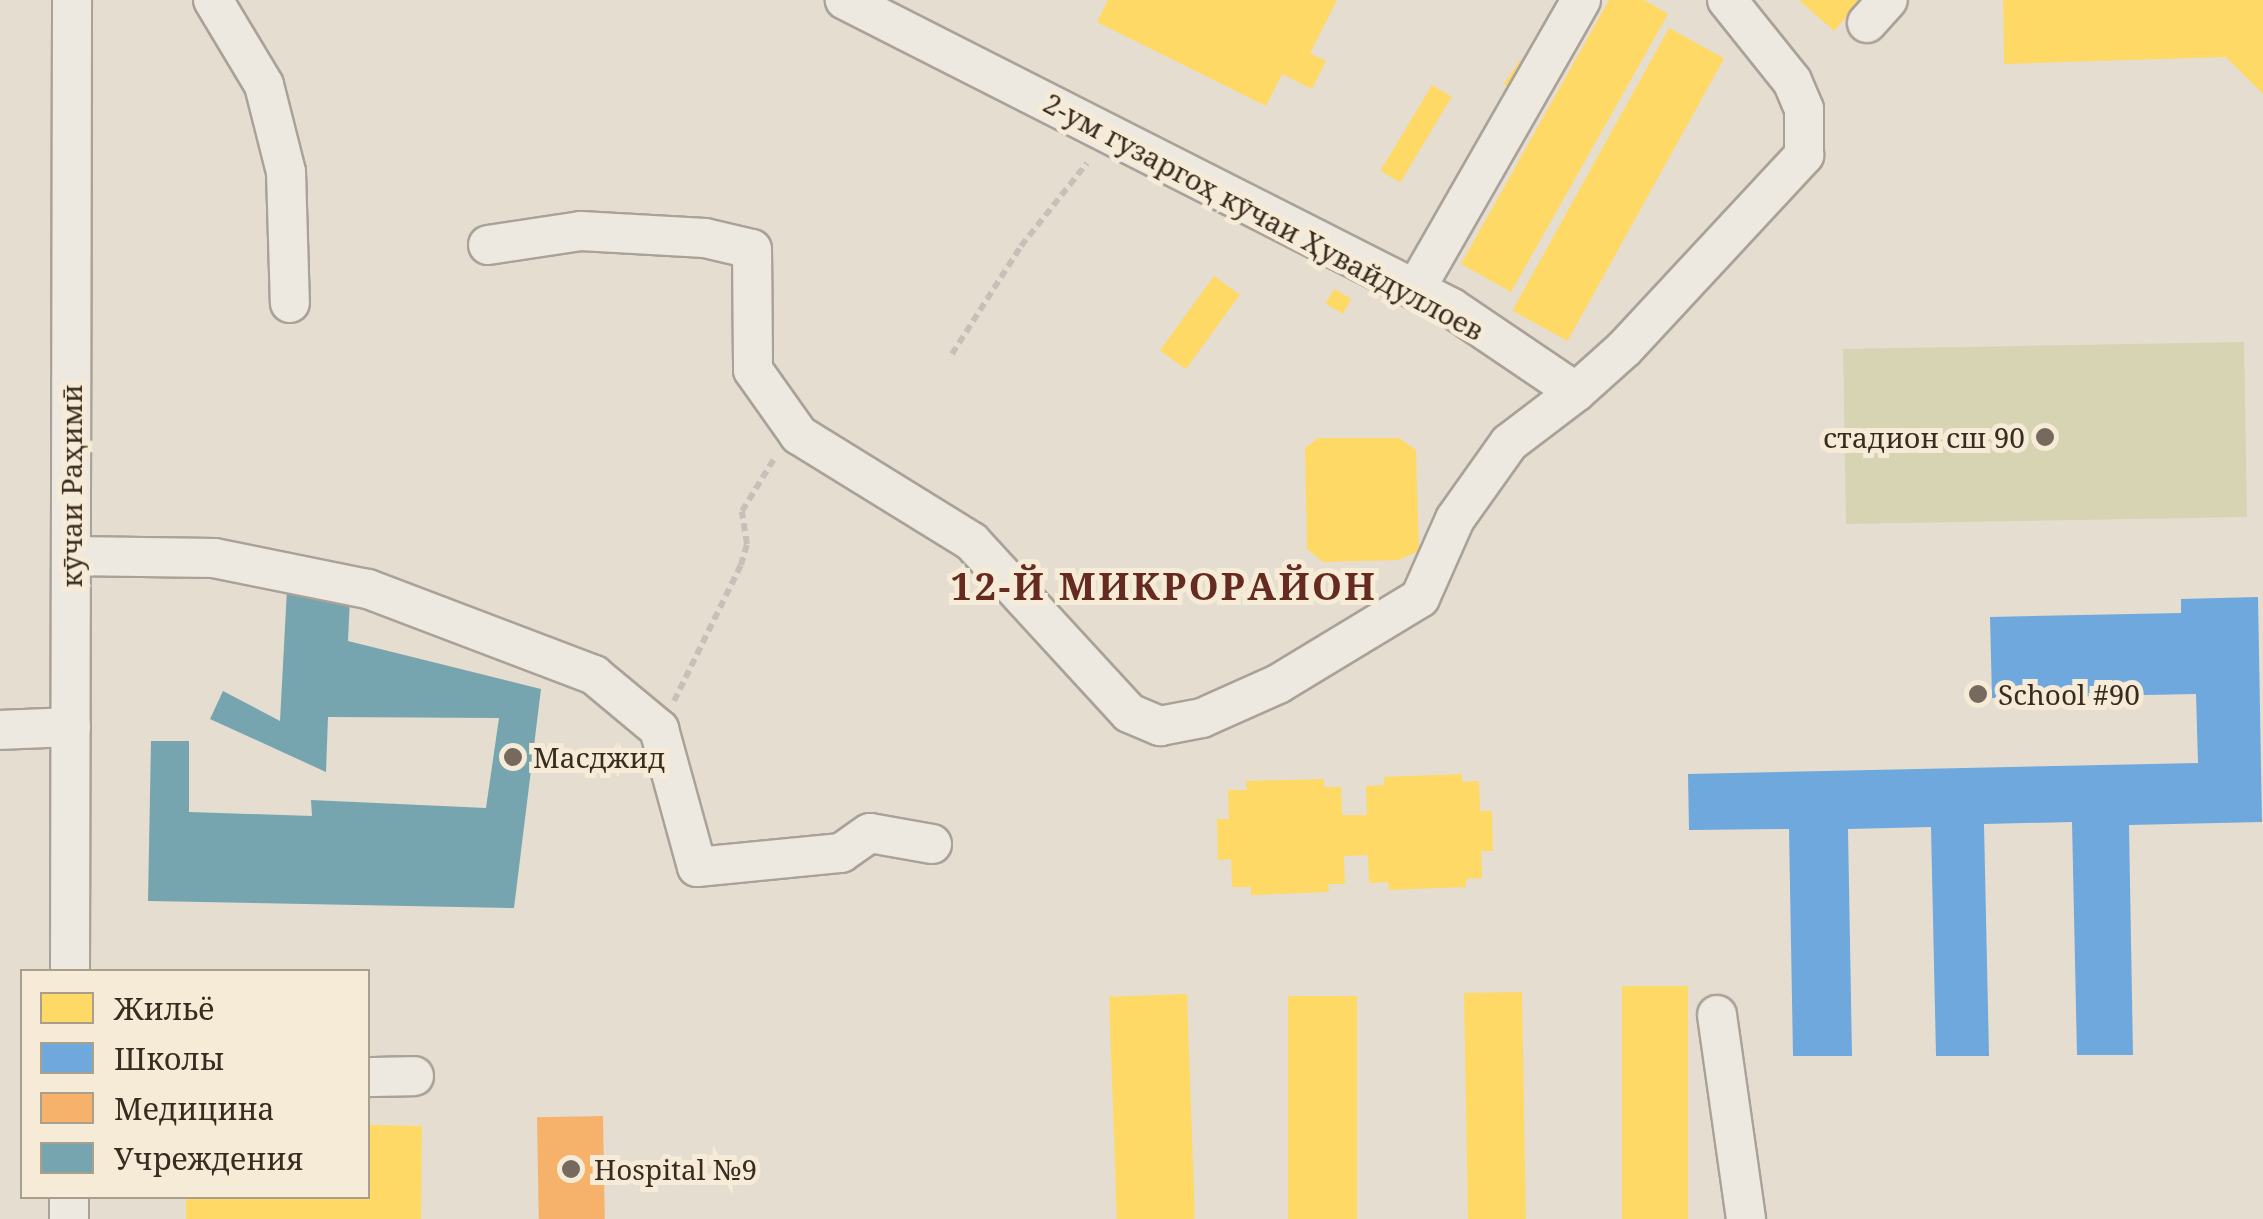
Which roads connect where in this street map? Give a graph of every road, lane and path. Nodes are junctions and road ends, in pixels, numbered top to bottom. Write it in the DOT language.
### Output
graph roads {
  1 [pos="72,0"];
  2 [pos="213,0"];
  3 [pos="845,0"];
  4 [pos="1581,0"];
  5 [pos="1727,0"];
  6 [pos="1110,134"];
  7 [pos="488,245"];
  8 [pos="1415,290"];
  9 [pos="290,303"];
  10 [pos="952,354"];
  11 [pos="1576,392"];
  12 [pos="793,428"];
  13 [pos="71,556"];
  14 [pos="640,713"];
  15 [pos="71,728"];
  16 [pos="0,730"];
  17 [pos="932,844"];
  18 [pos="70,969"];
  19 [pos="1717,1015"];
  20 [pos="414,1076"];
  21 [pos="370,1077"];
  22 [pos="1746,1219"];
  1 -- 13 [label="street, кӯчаи Раҳимӣ"];
  2 -- 9 [label="street"];
  3 -- 6 [label="street, 2-ум гузаргоҳ кӯчаи Ҳувайдуллоев"];
  4 -- 8 [label="street"];
  5 -- 11 [label="street"];
  6 -- 8 [label="street, 2-ум гузаргоҳ кӯчаи Ҳувайдуллоев"];
  6 -- 10 [label="path"];
  7 -- 12 [label="street"];
  8 -- 11 [label="street, 2-ум гузаргоҳ кӯчаи Ҳувайдуллоев"];
  11 -- 12 [label="street"];
  12 -- 14 [label="path"];
  13 -- 14 [label="street"];
  13 -- 15 [label="street, кӯчаи Раҳимӣ"];
  14 -- 17 [label="street"];
  15 -- 16 [label="street"];
  15 -- 18 [label="street, кӯчаи Раҳимӣ"];
  19 -- 22 [label="street"];
  20 -- 21 [label="street"];
}
